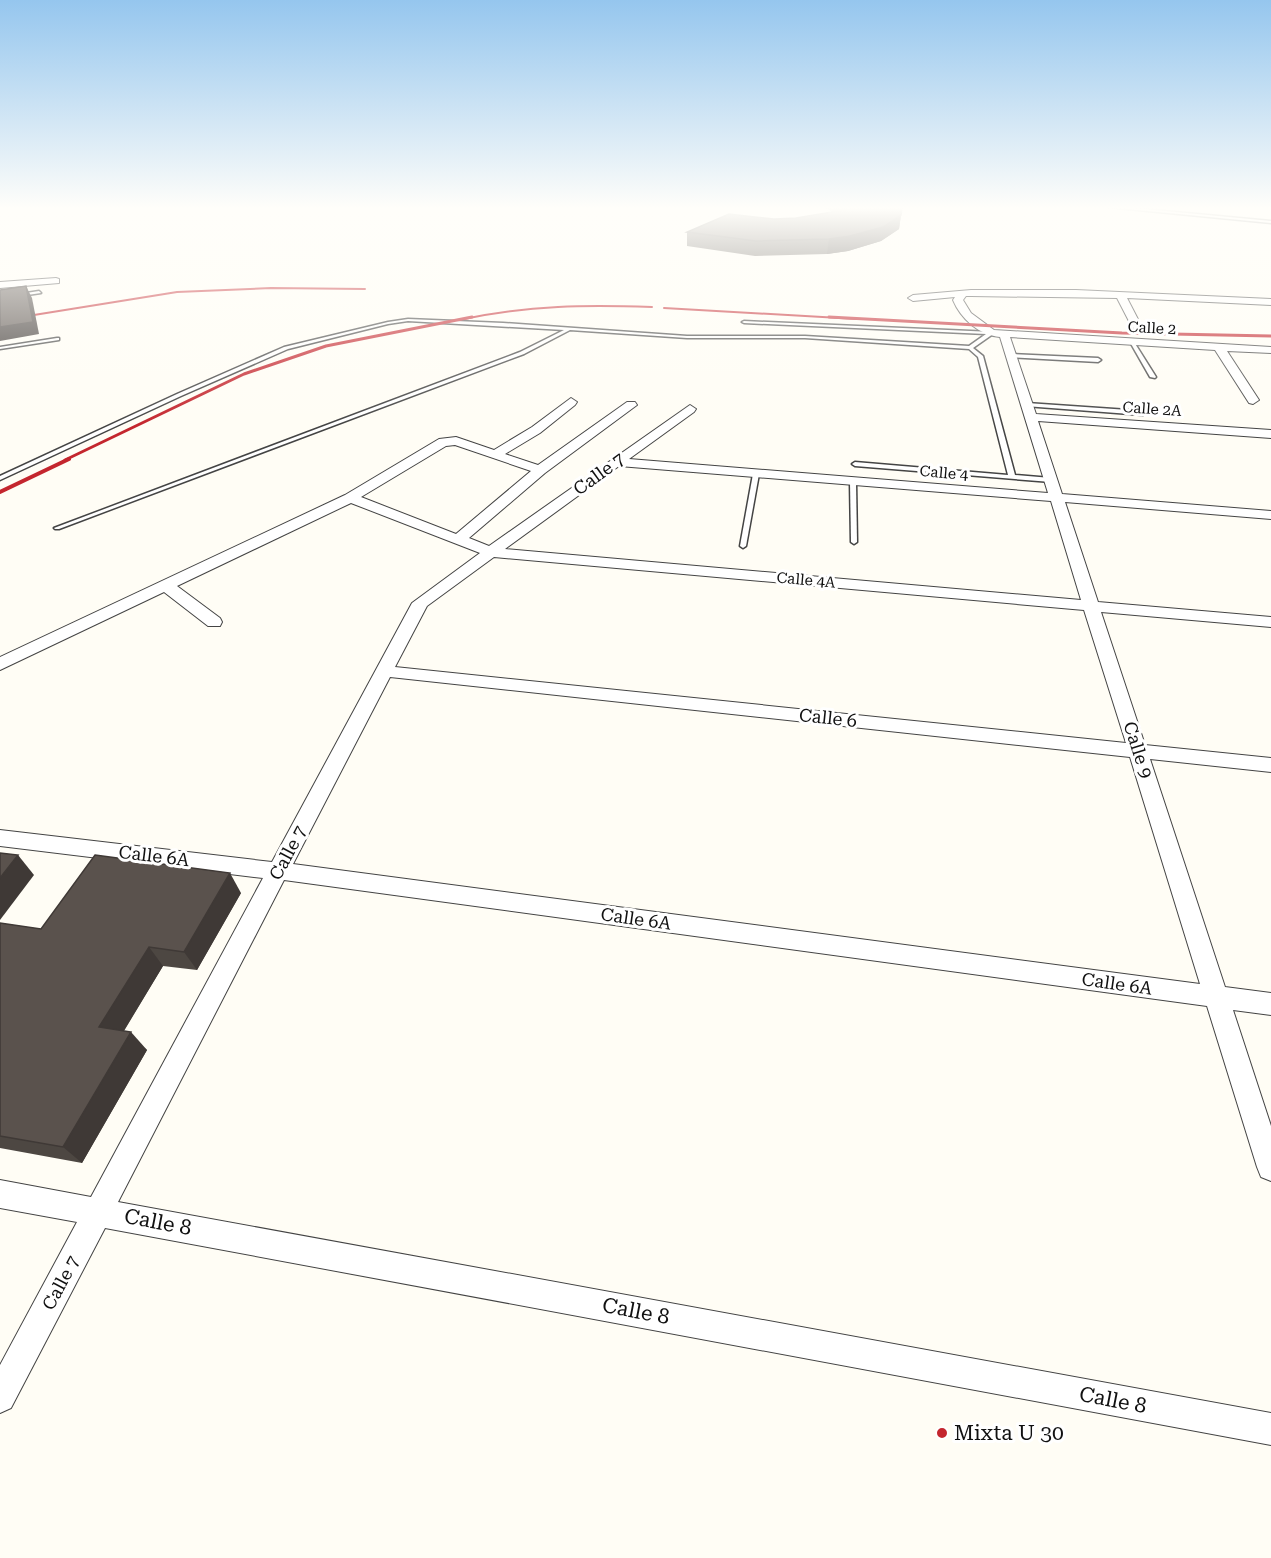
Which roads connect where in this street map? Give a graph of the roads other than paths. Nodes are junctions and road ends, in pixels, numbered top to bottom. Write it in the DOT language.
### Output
graph roads {
  1 [pos="56,281"];
  2 [pos="0,285"];
  3 [pos="39,292"];
  4 [pos="961,296"];
  5 [pos="1121,296"];
  6 [pos="0,298"];
  7 [pos="913,298"];
  8 [pos="1271,302"];
  9 [pos="744,322"];
  10 [pos="1137,327"];
  11 [pos="570,329"];
  12 [pos="998,333"];
  13 [pos="57,339"];
  14 [pos="1132,342"];
  15 [pos="1220,347"];
  16 [pos="0,348"];
  17 [pos="970,348"];
  18 [pos="1271,350"];
  19 [pos="1011,356"];
  20 [pos="1098,360"];
  21 [pos="1153,377"];
  22 [pos="1254,399"];
  23 [pos="572,402"];
  24 [pos="631,405"];
  25 [pos="690,409"];
  26 [pos="1029,411"];
  27 [pos="1143,413"];
  28 [pos="1271,434"];
  29 [pos="494,455"];
  30 [pos="615,462"];
  31 [pos="855,464"];
  32 [pos="540,470"];
  33 [pos="756,474"];
  34 [pos="1012,477"];
  35 [pos="0,478"];
  36 [pos="853,482"];
  37 [pos="1054,490"];
  38 [pos="350,498"];
  39 [pos="1271,515"];
  40 [pos="57,528"];
  41 [pos="459,539"];
  42 [pos="854,542"];
  43 [pos="743,546"];
  44 [pos="491,552"];
  45 [pos="165,585"];
  46 [pos="1092,606"];
  47 [pos="214,622"];
  48 [pos="1271,622"];
  49 [pos="0,664"];
  50 [pos="384,671"];
  51 [pos="1138,750"];
  52 [pos="1271,765"];
  53 [pos="0,838"];
  54 [pos="278,871"];
  55 [pos="1216,997"];
  56 [pos="1271,1004"];
  57 [pos="1271,1167"];
  58 [pos="0,1194"];
  59 [pos="99,1211"];
  60 [pos="0,1397"];
  61 [pos="1271,1429"];
  1 -- 2 [label="street"];
  3 -- 6 [label="lane"];
  4 -- 5 [label="street"];
  4 -- 7 [label="street"];
  4 -- 12 [label="street"];
  5 -- 8 [label="street"];
  5 -- 10 [label="street"];
  9 -- 12 [label="lane, Calle 2"];
  11 -- 17 [label="lane"];
  11 -- 35 [label="lane"];
  11 -- 40 [label="lane"];
  12 -- 14 [label="street, Calle 2"];
  12 -- 17 [label="lane"];
  12 -- 19 [label="street, Calle 9"];
  13 -- 16 [label="lane"];
  14 -- 15 [label="street, Calle 2"];
  14 -- 21 [label="lane"];
  15 -- 18 [label="street, Calle 2"];
  15 -- 22 [label="street"];
  17 -- 34 [label="lane"];
  19 -- 20 [label="lane"];
  19 -- 26 [label="street, Calle 9"];
  23 -- 29 [label="street"];
  24 -- 32 [label="street"];
  25 -- 30 [label="street, Calle 7"];
  26 -- 27 [label="lane"];
  26 -- 28 [label="street, Calle 2A"];
  26 -- 37 [label="street, Calle 9"];
  29 -- 32 [label="street"];
  29 -- 38 [label="street"];
  30 -- 33 [label="street, Calle 4"];
  30 -- 44 [label="street, Calle 7"];
  31 -- 34 [label="lane"];
  32 -- 41 [label="street"];
  33 -- 36 [label="street, Calle 4"];
  33 -- 43 [label="lane"];
  34 -- 37 [label="lane"];
  36 -- 37 [label="street, Calle 4"];
  36 -- 42 [label="lane"];
  37 -- 39 [label="street, Calle 4"];
  37 -- 46 [label="street, Calle 9"];
  38 -- 41 [label="street, Calle 4A"];
  38 -- 45 [label="street"];
  41 -- 44 [label="street, Calle 4A"];
  44 -- 46 [label="street, Calle 4A"];
  44 -- 50 [label="street, Calle 7"];
  45 -- 47 [label="street"];
  45 -- 49 [label="street"];
  46 -- 48 [label="street, Calle 4A"];
  46 -- 51 [label="street, Calle 9"];
  50 -- 51 [label="street, Calle 6"];
  50 -- 54 [label="street, Calle 7"];
  51 -- 52 [label="street, Calle 6"];
  51 -- 55 [label="street, Calle 9"];
  53 -- 54 [label="street, Calle 6A"];
  54 -- 55 [label="street, Calle 6A"];
  54 -- 59 [label="street, Calle 7"];
  55 -- 56 [label="street, Calle 6A"];
  55 -- 57 [label="street, Calle 9"];
  58 -- 59 [label="street, Calle 8"];
  59 -- 60 [label="street, Calle 7"];
  59 -- 61 [label="street, Calle 8"];
}
